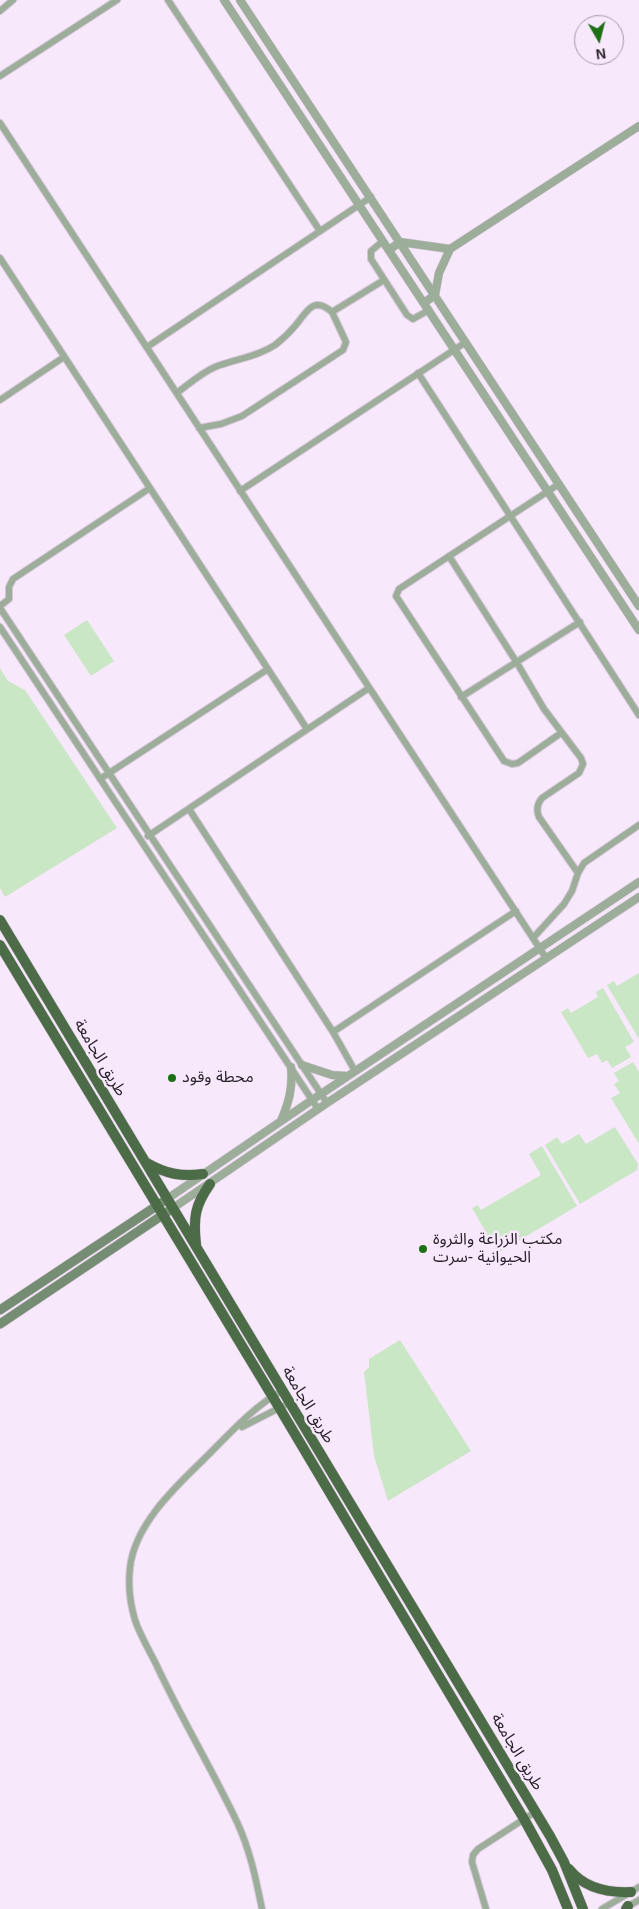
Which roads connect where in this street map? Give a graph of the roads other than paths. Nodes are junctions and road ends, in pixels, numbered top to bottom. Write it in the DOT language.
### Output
graph roads {
  1 [pos="13,0"];
  2 [pos="117,0"];
  3 [pos="168,0"];
  4 [pos="224,0"];
  5 [pos="240,0"];
  6 [pos="0,11"];
  7 [pos="0,76"];
  8 [pos="0,122"];
  9 [pos="639,126"];
  10 [pos="371,197"];
  11 [pos="359,205"];
  12 [pos="320,231"];
  13 [pos="383,241"];
  14 [pos="400,242"];
  15 [pos="450,249"];
  16 [pos="389,250"];
  17 [pos="0,258"];
  18 [pos="384,280"];
  19 [pos="435,295"];
  20 [pos="424,303"];
  21 [pos="429,310"];
  22 [pos="332,312"];
  23 [pos="466,342"];
  24 [pos="147,347"];
  25 [pos="454,349"];
  26 [pos="64,357"];
  27 [pos="418,373"];
  28 [pos="177,393"];
  29 [pos="0,400"];
  30 [pos="199,428"];
  31 [pos="559,484"];
  32 [pos="150,488"];
  33 [pos="240,491"];
  34 [pos="548,491"];
  35 [pos="510,516"];
  36 [pos="449,556"];
  37 [pos="639,606"];
  38 [pos="0,607"];
  39 [pos="580,622"];
  40 [pos="0,627"];
  41 [pos="639,630"];
  42 [pos="517,663"];
  43 [pos="268,669"];
  44 [pos="369,688"];
  45 [pos="461,697"];
  46 [pos="639,715"];
  47 [pos="307,729"];
  48 [pos="561,733"];
  49 [pos="109,773"];
  50 [pos="100,779"];
  51 [pos="189,809"];
  52 [pos="639,825"];
  53 [pos="150,835"];
  54 [pos="141,841"];
  55 [pos="578,873"];
  56 [pos="639,882"];
  57 [pos="639,897"];
  58 [pos="516,911"];
  59 [pos="0,920"];
  60 [pos="533,938"];
  61 [pos="0,945"];
  62 [pos="540,948"];
  63 [pos="546,958"];
  64 [pos="332,1032"];
  65 [pos="302,1065"];
  66 [pos="291,1067"];
  67 [pos="355,1071"];
  68 [pos="347,1076"];
  69 [pos="101,1089"];
  70 [pos="321,1094"];
  71 [pos="90,1097"];
  72 [pos="312,1100"];
  73 [pos="327,1103"];
  74 [pos="318,1109"];
  75 [pos="281,1121"];
  76 [pos="145,1162"];
  77 [pos="203,1174"];
  78 [pos="210,1184"];
  79 [pos="167,1199"];
  80 [pos="156,1206"];
  81 [pos="173,1208"];
  82 [pos="162,1216"];
  83 [pos="196,1248"];
  84 [pos="0,1310"];
  85 [pos="0,1324"];
  86 [pos="277,1393"];
  87 [pos="285,1406"];
  88 [pos="234,1430"];
  89 [pos="465,1695"];
  90 [pos="454,1701"];
  91 [pos="535,1812"];
  92 [pos="524,1819"];
  93 [pos="564,1862"];
  94 [pos="635,1890"];
  95 [pos="639,1900"];
  96 [pos="626,1908"];
  97 [pos="262,1909"];
  98 [pos="486,1909"];
  99 [pos="568,1909"];
  100 [pos="583,1909"];
  101 [pos="602,1909"];
  1 -- 6 [label="street"];
  2 -- 7 [label="street"];
  3 -- 12 [label="street"];
  4 -- 11 [label="street"];
  5 -- 10 [label="street"];
  8 -- 24 [label="street"];
  9 -- 15 [label="street"];
  10 -- 11 [label="street"];
  10 -- 14 [label="street"];
  11 -- 12 [label="street"];
  11 -- 13 [label="street"];
  12 -- 24 [label="street"];
  13 -- 16 [label="street"];
  13 -- 18 [label="street"];
  14 -- 15 [label="street"];
  14 -- 16 [label="street"];
  14 -- 19 [label="street"];
  15 -- 19 [label="street"];
  16 -- 20 [label="street"];
  17 -- 26 [label="street"];
  18 -- 21 [label="street"];
  18 -- 22 [label="street"];
  19 -- 20 [label="street"];
  19 -- 23 [label="street"];
  20 -- 21 [label="street"];
  21 -- 25 [label="street"];
  22 -- 28 [label="street"];
  22 -- 30 [label="street"];
  23 -- 25 [label="street"];
  23 -- 31 [label="street"];
  24 -- 28 [label="street"];
  25 -- 27 [label="street"];
  25 -- 34 [label="street"];
  26 -- 29 [label="street"];
  26 -- 32 [label="street"];
  27 -- 33 [label="street"];
  27 -- 35 [label="street"];
  28 -- 30 [label="street"];
  30 -- 33 [label="street"];
  31 -- 34 [label="street"];
  31 -- 37 [label="street"];
  32 -- 38 [label="street"];
  32 -- 43 [label="street"];
  33 -- 44 [label="street"];
  34 -- 35 [label="street"];
  34 -- 41 [label="street"];
  35 -- 36 [label="street"];
  35 -- 39 [label="street"];
  36 -- 42 [label="street"];
  36 -- 45 [label="street"];
  38 -- 49 [label="street"];
  39 -- 42 [label="street"];
  39 -- 46 [label="street"];
  40 -- 50 [label="street"];
  42 -- 45 [label="street"];
  42 -- 48 [label="street"];
  43 -- 47 [label="street"];
  43 -- 49 [label="street"];
  44 -- 47 [label="street"];
  44 -- 58 [label="street"];
  45 -- 48 [label="street"];
  47 -- 51 [label="street"];
  48 -- 55 [label="street"];
  49 -- 50 [label="street"];
  49 -- 53 [label="street"];
  50 -- 54 [label="street"];
  51 -- 53 [label="street"];
  51 -- 64 [label="street"];
  52 -- 55 [label="street"];
  53 -- 54 [label="street"];
  53 -- 65 [label="street"];
  54 -- 66 [label="street"];
  55 -- 60 [label="street"];
  56 -- 62 [label="street"];
  57 -- 63 [label="street"];
  58 -- 60 [label="street"];
  58 -- 64 [label="street"];
  59 -- 69 [label="highway, طريق الجامعة"];
  60 -- 62 [label="street"];
  61 -- 71 [label="highway, طريق الجامعة"];
  62 -- 63 [label="street"];
  62 -- 67 [label="street"];
  63 -- 73 [label="street"];
  64 -- 67 [label="street"];
  65 -- 68 [label="street"];
  65 -- 70 [label="street"];
  66 -- 72 [label="street"];
  66 -- 75 [label="street"];
  67 -- 68 [label="street"];
  68 -- 70 [label="street"];
  69 -- 71 [label="highway"];
  69 -- 76 [label="highway, طريق الجامعة"];
  70 -- 72 [label="street"];
  70 -- 73 [label="street"];
  71 -- 80 [label="highway, طريق الجامعة"];
  72 -- 74 [label="street"];
  72 -- 75 [label="street"];
  73 -- 74 [label="street"];
  74 -- 78 [label="street"];
  75 -- 77 [label="street"];
  76 -- 77 [label="highway"];
  76 -- 79 [label="highway, طريق الجامعة"];
  77 -- 79 [label="street"];
  78 -- 81 [label="street"];
  78 -- 83 [label="highway"];
  79 -- 80 [label="main road"];
  79 -- 81 [label="highway, طريق الجامعة"];
  80 -- 82 [label="highway, طريق الجامعة"];
  80 -- 84 [label="main road"];
  81 -- 82 [label="main road"];
  81 -- 83 [label="highway, طريق الجامعة"];
  82 -- 85 [label="main road"];
  82 -- 86 [label="highway, طريق الجامعة"];
  83 -- 86 [label="highway, طريق الجامعة"];
  86 -- 87 [label="highway, طريق الجامعة"];
  86 -- 88 [label="street"];
  87 -- 88 [label="street"];
  87 -- 89 [label="highway, طريق الجامعة"];
  87 -- 90 [label="highway, طريق الجامعة"];
  88 -- 97 [label="street"];
  89 -- 90 [label="highway"];
  89 -- 91 [label="highway, طريق الجامعة"];
  90 -- 92 [label="highway, طريق الجامعة"];
  91 -- 92 [label="street"];
  91 -- 93 [label="highway, طريق الجامعة"];
  92 -- 98 [label="street"];
  92 -- 99 [label="highway, طريق الجامعة"];
  93 -- 94 [label="highway"];
  93 -- 100 [label="highway, طريق الجامعة"];
  94 -- 101 [label="street"];
  95 -- 96 [label="street"];
}
